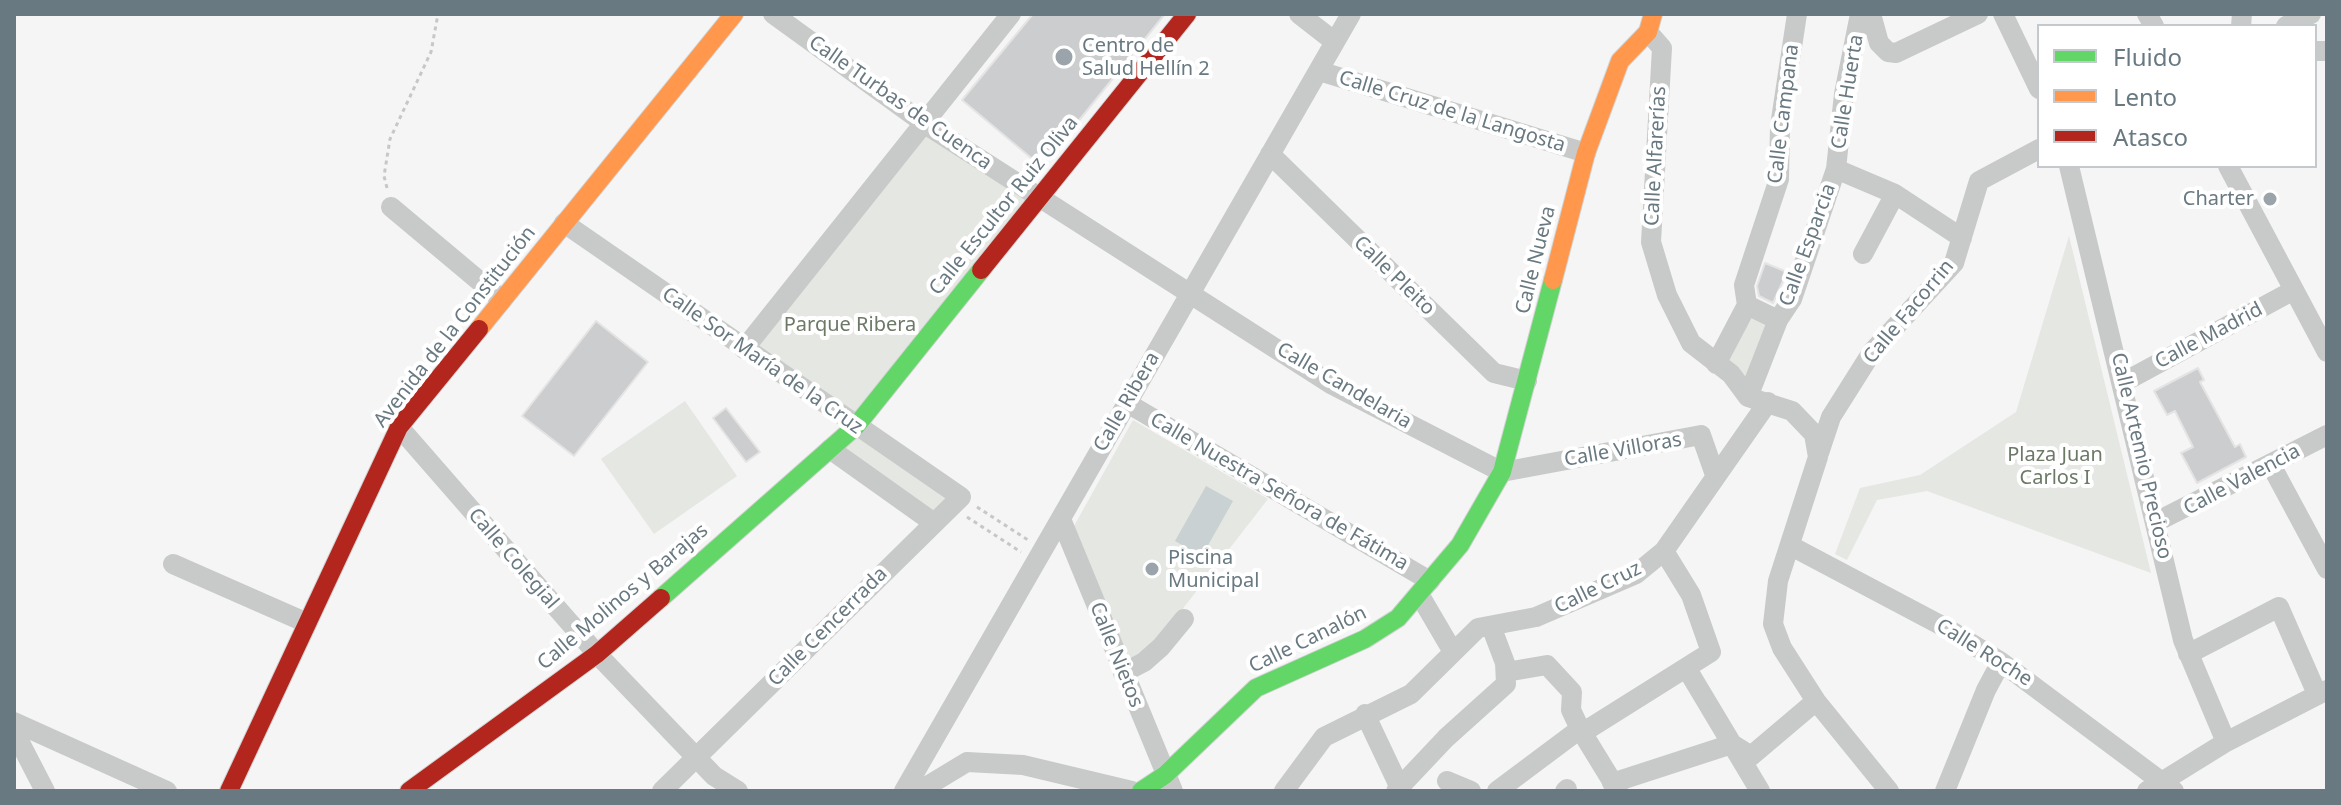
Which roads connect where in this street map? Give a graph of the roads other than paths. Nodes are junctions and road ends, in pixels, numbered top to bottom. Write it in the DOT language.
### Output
graph roads {
  1 [pos="734,14"];
  2 [pos="773,14"];
  3 [pos="1011,14"];
  4 [pos="1187,14"];
  5 [pos="1299,14"];
  6 [pos="1351,14"];
  7 [pos="1797,14"];
  8 [pos="1860,14"];
  9 [pos="1871,14"];
  10 [pos="1978,14"];
  11 [pos="2003,14"];
  12 [pos="2311,14"];
  13 [pos="1650,23"];
  14 [pos="2290,24"];
  15 [pos="1335,42"];
  16 [pos="1319,71"];
  17 [pos="2037,85"];
  18 [pos="925,124"];
  19 [pos="2037,150"];
  20 [pos="1586,153"];
  21 [pos="1270,154"];
  22 [pos="2070,168"];
  23 [pos="2229,168"];
  24 [pos="1836,169"];
  25 [pos="1895,194"];
  26 [pos="1038,197"];
  27 [pos="391,207"];
  28 [pos="564,223"];
  29 [pos="1962,238"];
  30 [pos="1863,254"];
  31 [pos="2294,290"];
  32 [pos="1190,293"];
  33 [pos="502,300"];
  34 [pos="1747,305"];
  35 [pos="1778,320"];
  36 [pos="744,349"];
  37 [pos="2327,352"];
  38 [pos="1716,364"];
  39 [pos="1527,381"];
  40 [pos="2124,382"];
  41 [pos="1758,400"];
  42 [pos="1127,403"];
  43 [pos="856,426"];
  44 [pos="399,427"];
  45 [pos="2327,435"];
  46 [pos="830,449"];
  47 [pos="1818,457"];
  48 [pos="2271,465"];
  49 [pos="1502,472"];
  50 [pos="1715,475"];
  51 [pos="956,501"];
  52 [pos="1061,519"];
  53 [pos="2156,522"];
  54 [pos="934,523"];
  55 [pos="1791,546"];
  56 [pos="1664,551"];
  57 [pos="173,564"];
  58 [pos="2327,569"];
  59 [pos="1424,587"];
  60 [pos="1184,619"];
  61 [pos="307,623"];
  62 [pos="1491,626"];
  63 [pos="1453,652"];
  64 [pos="597,654"];
  65 [pos="2188,654"];
  66 [pos="2001,662"];
  67 [pos="1687,669"];
  68 [pos="1506,672"];
  69 [pos="1123,673"];
  70 [pos="2322,692"];
  71 [pos="1816,701"];
  72 [pos="1365,714"];
  73 [pos="14,722"];
  74 [pos="14,731"];
  75 [pos="1581,731"];
  76 [pos="2226,742"];
  77 [pos="1732,744"];
  78 [pos="696,758"];
  79 [pos="1447,781"];
  80 [pos="1169,783"];
  81 [pos="1615,787"];
  82 [pos="2162,788"];
  83 [pos="1398,789"];
  84 [pos="45,791"];
  85 [pos="167,791"];
  86 [pos="229,791"];
  87 [pos="409,791"];
  88 [pos="662,791"];
  89 [pos="738,791"];
  90 [pos="904,791"];
  91 [pos="919,791"];
  92 [pos="1132,791"];
  93 [pos="1141,791"];
  94 [pos="1284,791"];
  95 [pos="1471,791"];
  96 [pos="1497,791"];
  97 [pos="1760,791"];
  98 [pos="1889,791"];
  99 [pos="1945,791"];
  1 -- 28 [label="street, Avenida de la Constitución"];
  2 -- 18 [label="street, Calle Turbas de Cuenca"];
  3 -- 18 [label="street"];
  4 -- 26 [label="street, Calle Escultor Ruiz Oliva"];
  5 -- 15 [label="street, Calle Cruz de la Langosta"];
  6 -- 15 [label="street, Calle Ribera"];
  7 -- 34 [label="street, Calle Campana"];
  8 -- 24 [label="street, Calle Huerta"];
  9 -- 10 [label="street"];
  11 -- 17 [label="street"];
  12 -- 14 [label="street"];
  13 -- 20 [label="street, Calle Nueva"];
  13 -- 38 [label="street, Calle Alfarerías"];
  15 -- 16 [label="street, Calle Ribera"];
  16 -- 20 [label="street, Calle Cruz de la Langosta"];
  16 -- 21 [label="street, Calle Ribera"];
  18 -- 26 [label="street, Calle Turbas de Cuenca"];
  18 -- 36 [label="street"];
  19 -- 29 [label="street, Calle Facorrin"];
  20 -- 39 [label="street, Calle Nueva"];
  21 -- 32 [label="street, Calle Ribera"];
  21 -- 39 [label="street, Calle Pleito"];
  22 -- 40 [label="street, Calle Artemio Precioso"];
  23 -- 31 [label="street"];
  24 -- 25 [label="street, Calle Huerta"];
  24 -- 35 [label="street, Calle Esparcia"];
  25 -- 29 [label="street, Calle Huerta"];
  25 -- 30 [label="street"];
  26 -- 32 [label="street, Calle Turbas de Cuenca"];
  26 -- 43 [label="street, Calle Escultor Ruiz Oliva"];
  27 -- 33 [label="street"];
  28 -- 33 [label="street, Avenida de la Constitución"];
  28 -- 36 [label="street, Calle Sor María de la Cruz"];
  29 -- 47 [label="street, Calle Facorrin"];
  31 -- 37 [label="street"];
  31 -- 40 [label="street, Calle Madrid"];
  32 -- 42 [label="street, Calle Ribera"];
  32 -- 49 [label="street, Calle Candelaria"];
  33 -- 44 [label="street, Avenida de la Constitución"];
  34 -- 35 [label="street"];
  34 -- 38 [label="street"];
  35 -- 41 [label="street, Calle Esparcia"];
  36 -- 43 [label="street, Calle Sor María de la Cruz"];
  38 -- 41 [label="street, Calle Alfarerías"];
  39 -- 49 [label="street, Calle Nueva"];
  40 -- 53 [label="street, Calle Artemio Precioso"];
  41 -- 47 [label="street, Calle Alfarerías"];
  41 -- 50 [label="street, Calle Cruz"];
  42 -- 52 [label="street, Calle Ribera"];
  42 -- 59 [label="street, Calle Nuestra Señora de Fátima"];
  43 -- 46 [label="street, Calle Molinos y Barajas"];
  43 -- 51 [label="street, Calle Sor María de la Cruz"];
  44 -- 61 [label="street, Avenida de la Constitución"];
  44 -- 64 [label="street, Calle Colegial"];
  45 -- 48 [label="street, Calle Valencia"];
  46 -- 54 [label="street"];
  46 -- 64 [label="street, Calle Molinos y Barajas"];
  47 -- 55 [label="street"];
  48 -- 53 [label="street, Calle Valencia"];
  48 -- 58 [label="street"];
  49 -- 50 [label="street, Calle Villoras"];
  49 -- 59 [label="street, Calle Canalón"];
  50 -- 56 [label="street, Calle Cruz"];
  51 -- 54 [label="street, Calle Cencerrada"];
  52 -- 69 [label="street, Calle Nietos"];
  52 -- 90 [label="street, Calle Ribera"];
  53 -- 65 [label="street, Calle Artemio Precioso"];
  54 -- 78 [label="street, Calle Cencerrada"];
  55 -- 66 [label="street, Calle Roche"];
  55 -- 71 [label="street"];
  56 -- 62 [label="street, Calle Cruz"];
  56 -- 67 [label="street"];
  57 -- 61 [label="street"];
  59 -- 63 [label="street"];
  59 -- 80 [label="street, Calle Canalón"];
  60 -- 69 [label="street"];
  61 -- 86 [label="street, Avenida de la Constitución"];
  62 -- 63 [label="street, Calle Cruz"];
  62 -- 68 [label="street"];
  63 -- 72 [label="street, Calle Cruz"];
  64 -- 78 [label="street, Calle Colegial"];
  64 -- 87 [label="street, Calle Molinos y Barajas"];
  65 -- 70 [label="street"];
  65 -- 76 [label="street, Calle Artemio Precioso"];
  66 -- 82 [label="street, Calle Roche"];
  66 -- 99 [label="street"];
  67 -- 75 [label="street"];
  67 -- 77 [label="street"];
  68 -- 75 [label="street"];
  68 -- 83 [label="street"];
  69 -- 80 [label="street, Calle Nietos"];
  70 -- 76 [label="street"];
  71 -- 77 [label="street"];
  71 -- 98 [label="street"];
  72 -- 83 [label="street"];
  72 -- 94 [label="street, Calle Cruz"];
  73 -- 85 [label="street"];
  74 -- 84 [label="street"];
  75 -- 81 [label="street"];
  75 -- 96 [label="street"];
  76 -- 82 [label="street"];
  77 -- 81 [label="street"];
  77 -- 97 [label="street"];
  78 -- 88 [label="street, Calle Cencerrada"];
  78 -- 89 [label="street, Calle Colegial"];
  79 -- 95 [label="street"];
  80 -- 93 [label="street, Calle Canalón"];
  91 -- 92 [label="street"];
}
